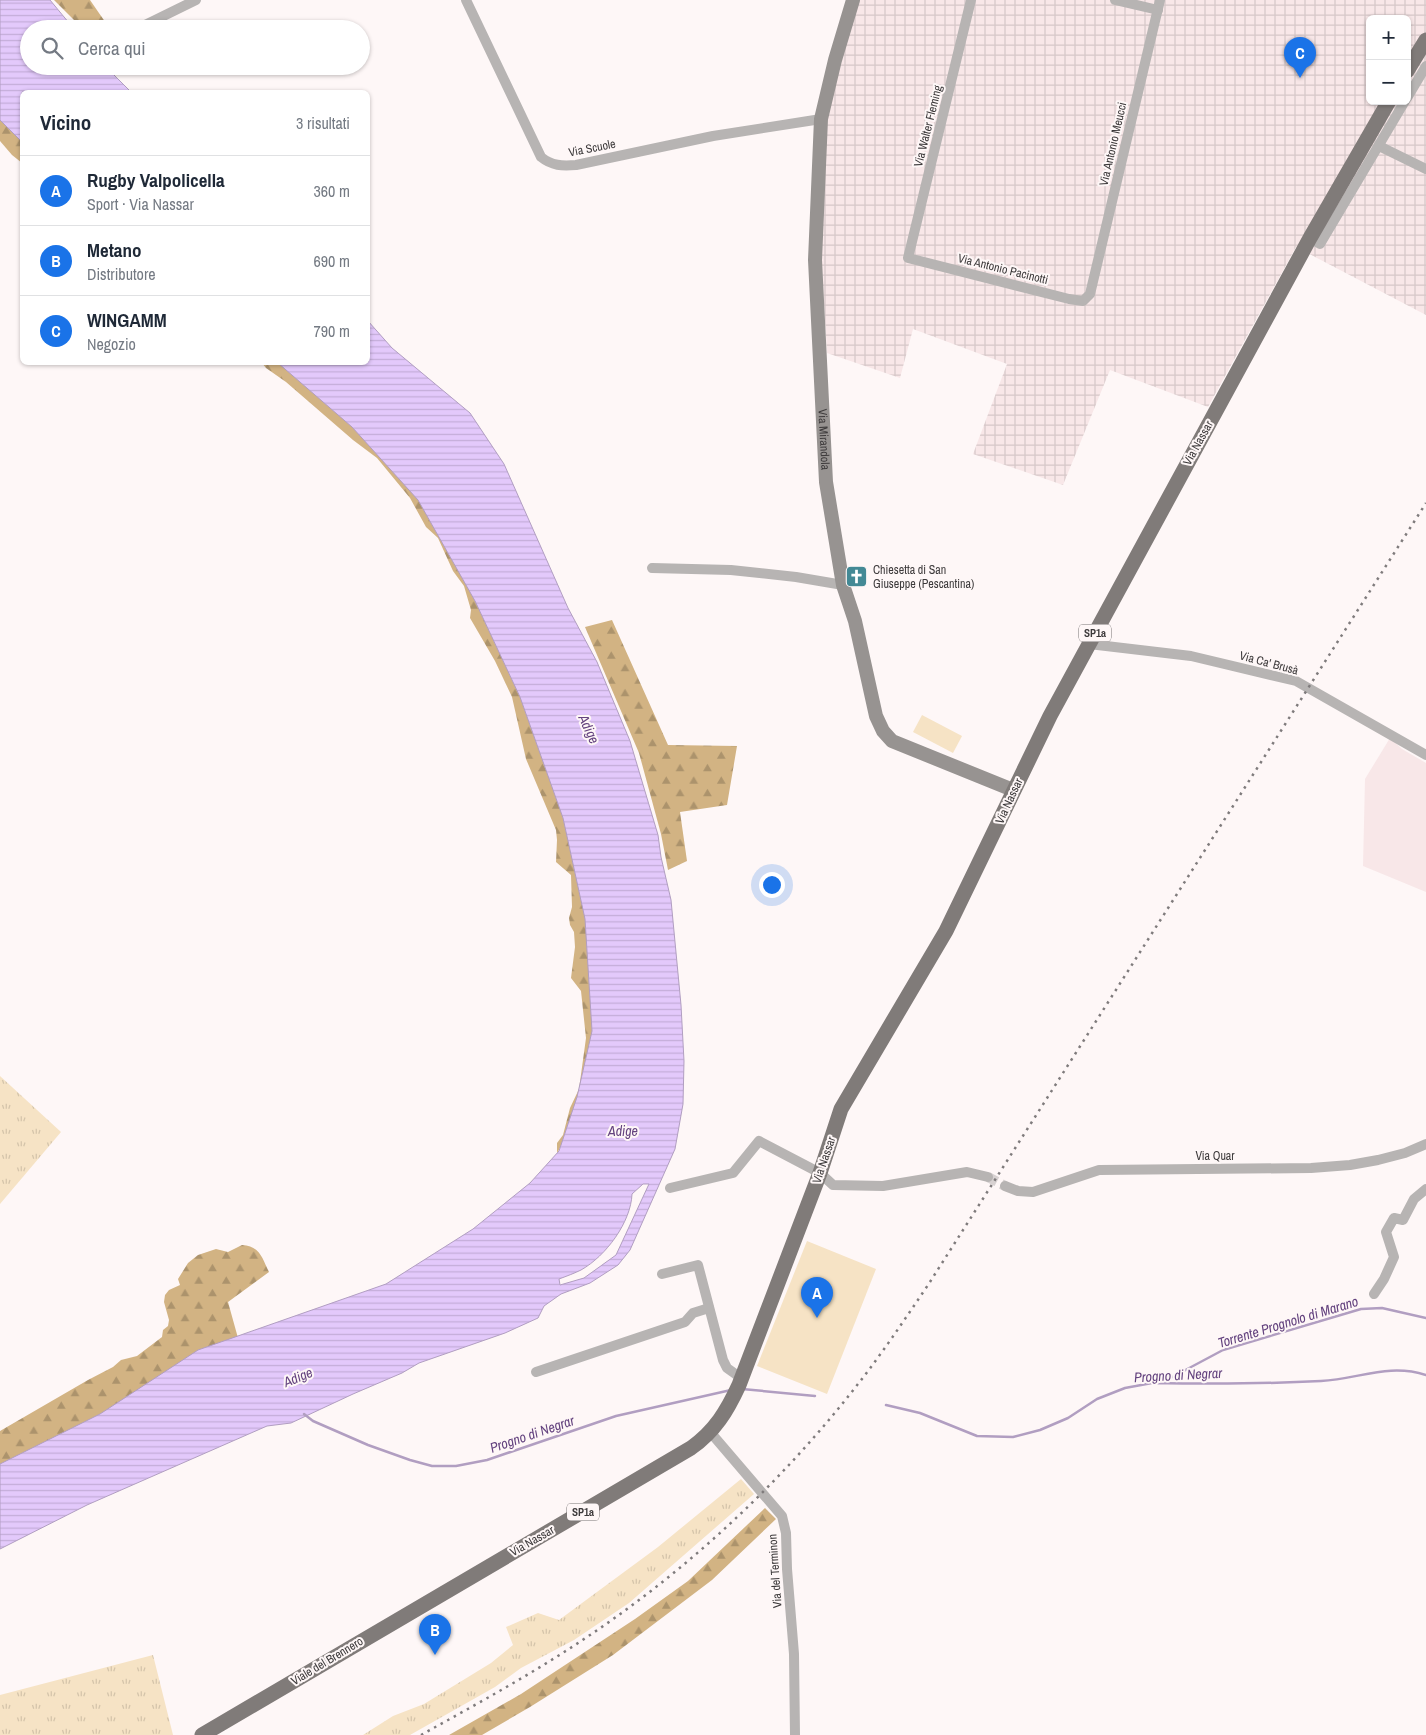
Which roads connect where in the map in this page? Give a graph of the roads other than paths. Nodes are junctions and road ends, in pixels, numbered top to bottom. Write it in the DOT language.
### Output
graph roads {
  1 [pos="196,0"];
  2 [pos="466,0"];
  3 [pos="853,0"];
  4 [pos="971,0"];
  5 [pos="1115,0"];
  6 [pos="1159,5"];
  7 [pos="155,20"];
  8 [pos="1426,40"];
  9 [pos="1411,64"];
  10 [pos="1426,66"];
  11 [pos="1411,91"];
  12 [pos="1387,105"];
  13 [pos="1403,105"];
  14 [pos="821,119"];
  15 [pos="1379,146"];
  16 [pos="1426,169"];
  17 [pos="1310,238"];
  18 [pos="908,258"];
  19 [pos="1090,294"];
  20 [pos="652,568"];
  21 [pos="842,585"];
  22 [pos="1089,644"];
  23 [pos="1426,756"];
  24 [pos="1013,790"];
  25 [pos="1426,1144"];
  26 [pos="820,1173"];
  27 [pos="988,1177"];
  28 [pos="1006,1186"];
  29 [pos="670,1188"];
  30 [pos="1426,1189"];
  31 [pos="662,1274"];
  32 [pos="1374,1294"];
  33 [pos="709,1308"];
  34 [pos="536,1372"];
  35 [pos="740,1382"];
  36 [pos="711,1432"];
  37 [pos="452,1588"];
  38 [pos="202,1735"];
  39 [pos="795,1735"];
  1 -- 7 [label="street"];
  2 -- 14 [label="street, Via Scuole"];
  3 -- 14 [label="street, Via Mirandola"];
  4 -- 18 [label="street, Via Walter Fleming"];
  5 -- 6 [label="street"];
  6 -- 19 [label="street, Via Antonio Meucci"];
  8 -- 9 [label="main road"];
  10 -- 11 [label="street"];
  12 -- 17 [label="main road, Via Nassar / SP1a"];
  13 -- 15 [label="street"];
  14 -- 21 [label="street, Via Mirandola"];
  15 -- 16 [label="street"];
  15 -- 17 [label="street"];
  17 -- 22 [label="main road, Via Nassar / SP1a"];
  18 -- 19 [label="street, Via Antonio Pacinotti"];
  20 -- 21 [label="street"];
  21 -- 24 [label="street, Via Mirandola"];
  22 -- 23 [label="street, Via Ca' Brusà"];
  22 -- 24 [label="main road, Via Nassar / SP1a"];
  24 -- 26 [label="main road, Via Nassar / SP1a"];
  25 -- 28 [label="street, Via Quar"];
  26 -- 27 [label="street"];
  26 -- 29 [label="street"];
  26 -- 35 [label="main road, Via Nassar / SP1a"];
  30 -- 32 [label="street"];
  31 -- 33 [label="street"];
  33 -- 34 [label="street"];
  33 -- 35 [label="street"];
  35 -- 36 [label="main road, Via Nassar / SP1a"];
  36 -- 37 [label="main road, Via Nassar / SP1a"];
  36 -- 39 [label="street, Via del Terminon"];
  37 -- 38 [label="main road, Viale del Brennero"];
}
